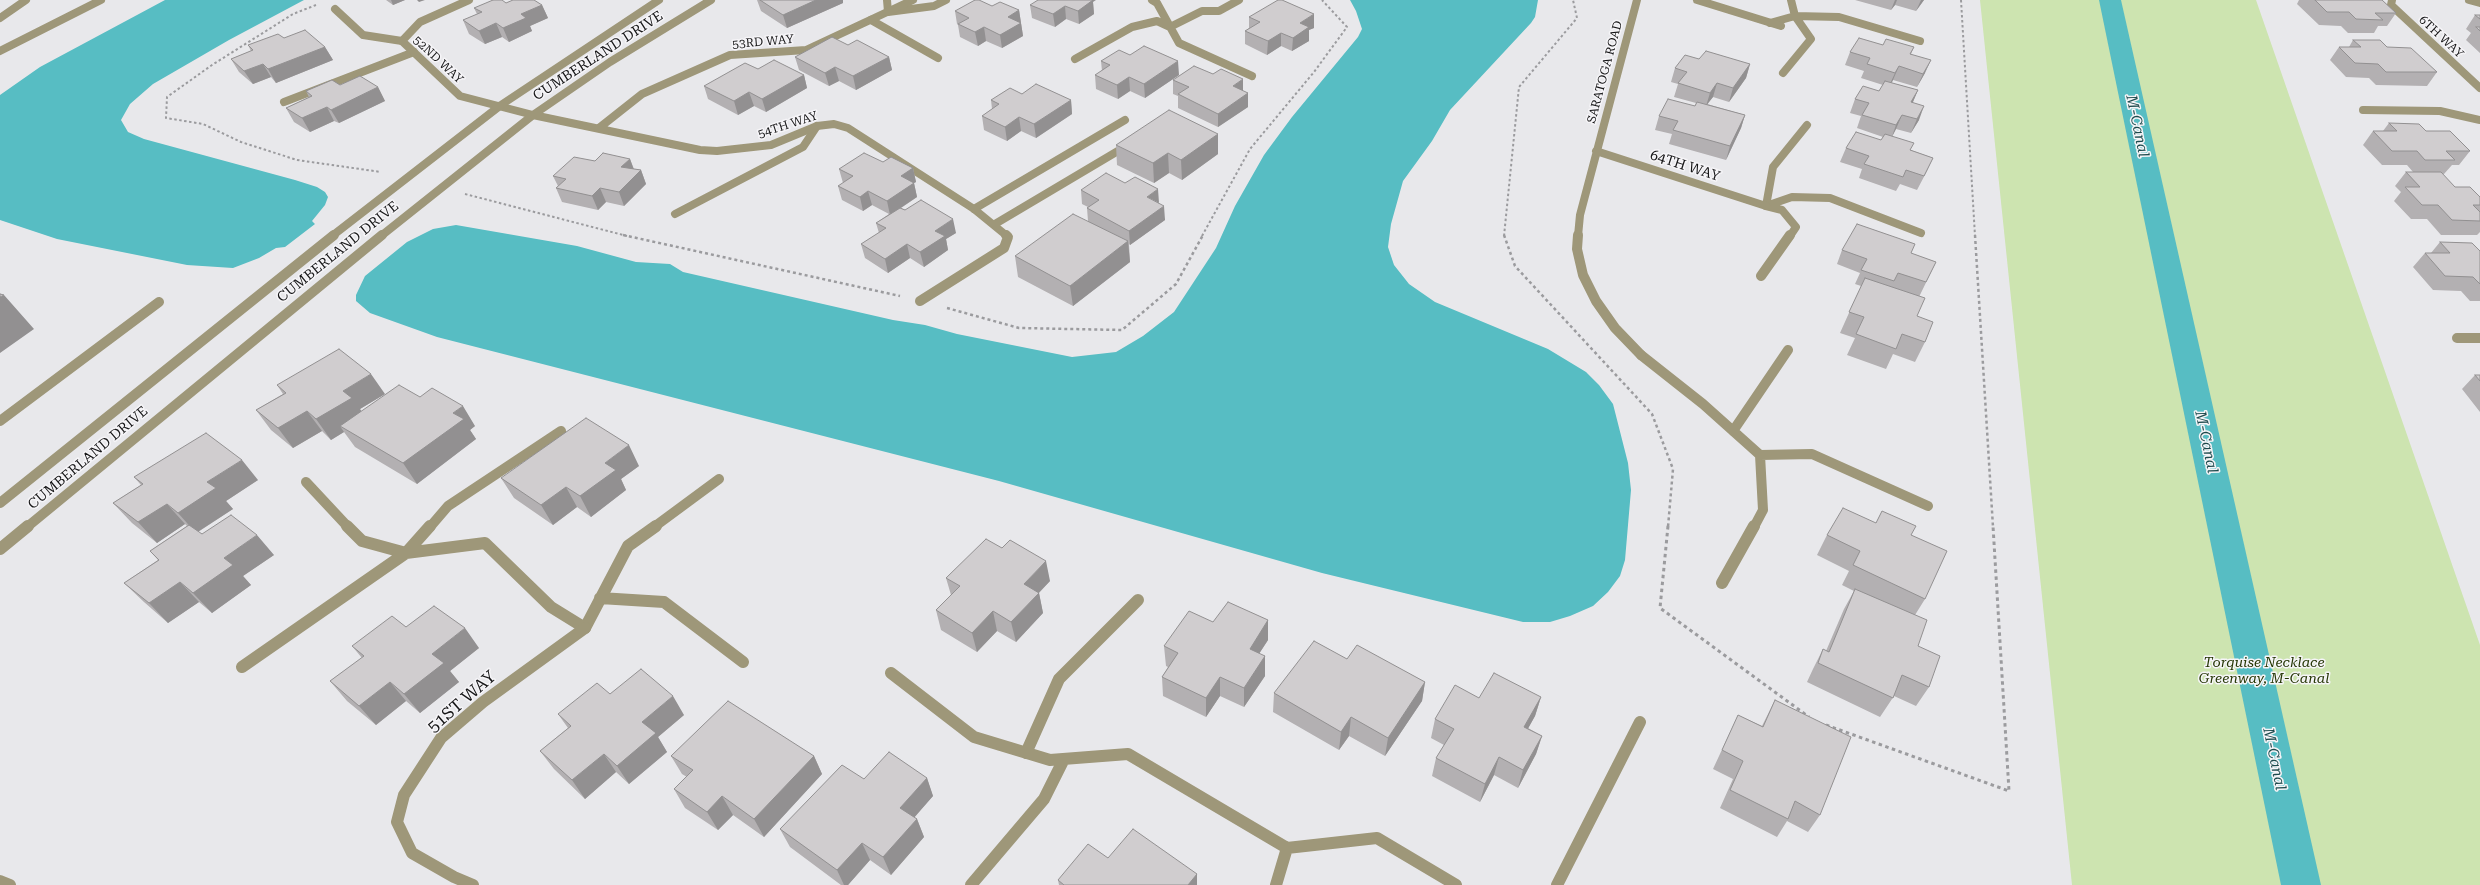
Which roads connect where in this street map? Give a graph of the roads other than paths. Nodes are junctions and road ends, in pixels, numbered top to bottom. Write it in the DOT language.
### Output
graph roads {
  1 [pos="26,0"];
  2 [pos="101,0"];
  3 [pos="469,0"];
  4 [pos="659,0"];
  5 [pos="711,0"];
  6 [pos="887,0"];
  7 [pos="913,0"];
  8 [pos="946,0"];
  9 [pos="1152,0"];
  10 [pos="1239,0"];
  11 [pos="1637,0"];
  12 [pos="1697,0"];
  13 [pos="1791,0"];
  14 [pos="2392,0"];
  15 [pos="2469,0"];
  16 [pos="2480,3"];
  17 [pos="335,9"];
  18 [pos="888,12"];
  19 [pos="1795,16"];
  20 [pos="0,18"];
  21 [pos="871,20"];
  22 [pos="1770,23"];
  23 [pos="1781,26"];
  24 [pos="1170,27"];
  25 [pos="402,41"];
  26 [pos="1920,41"];
  27 [pos="0,52"];
  28 [pos="414,52"];
  29 [pos="938,58"];
  30 [pos="1076,58"];
  31 [pos="1783,73"];
  32 [pos="1252,76"];
  33 [pos="2480,88"];
  34 [pos="284,102"];
  35 [pos="501,105"];
  36 [pos="515,110"];
  37 [pos="2363,110"];
  38 [pos="533,115"];
  39 [pos="1125,120"];
  40 [pos="2480,120"];
  41 [pos="1807,125"];
  42 [pos="817,126"];
  43 [pos="600,128"];
  44 [pos="1139,139"];
  45 [pos="1596,150"];
  46 [pos="1766,206"];
  47 [pos="974,210"];
  48 [pos="675,214"];
  49 [pos="996,224"];
  50 [pos="1921,233"];
  51 [pos="1761,276"];
  52 [pos="920,301"];
  53 [pos="159,302"];
  54 [pos="2457,338"];
  55 [pos="2480,338"];
  56 [pos="1788,350"];
  57 [pos="0,421"];
  58 [pos="561,431"];
  59 [pos="1733,431"];
  60 [pos="1760,454"];
  61 [pos="719,479"];
  62 [pos="306,482"];
  63 [pos="0,503"];
  64 [pos="1928,506"];
  65 [pos="0,549"];
  66 [pos="406,553"];
  67 [pos="1722,583"];
  68 [pos="600,598"];
  69 [pos="1138,600"];
  70 [pos="585,628"];
  71 [pos="743,662"];
  72 [pos="242,668"];
  73 [pos="891,673"];
  74 [pos="1640,722"];
  75 [pos="1026,753"];
  76 [pos="1064,759"];
  77 [pos="1287,848"];
  78 [pos="0,880"];
  79 [pos="10,885"];
  80 [pos="474,885"];
  81 [pos="971,885"];
  82 [pos="1276,885"];
  83 [pos="1456,885"];
  84 [pos="1557,885"];
  1 -- 20 [label="street"];
  2 -- 27 [label="street"];
  3 -- 25 [label="street, 52ND WAY"];
  4 -- 35 [label="street, CUMBERLAND DRIVE"];
  5 -- 38 [label="street, CUMBERLAND DRIVE"];
  6 -- 18 [label="street"];
  7 -- 18 [label="street, 53RD WAY"];
  8 -- 18 [label="street"];
  9 -- 24 [label="street"];
  10 -- 24 [label="street"];
  11 -- 45 [label="street, SARATOGA ROAD"];
  12 -- 22 [label="street"];
  13 -- 19 [label="street"];
  14 -- 33 [label="street, 6TH WAY"];
  15 -- 16 [label="street"];
  17 -- 25 [label="street"];
  18 -- 21 [label="street, 53RD WAY"];
  19 -- 22 [label="street"];
  19 -- 26 [label="street"];
  19 -- 31 [label="street"];
  21 -- 29 [label="street"];
  21 -- 43 [label="street, 53RD WAY"];
  22 -- 23 [label="street"];
  24 -- 30 [label="street"];
  24 -- 32 [label="street"];
  25 -- 28 [label="street, 52ND WAY"];
  28 -- 34 [label="street"];
  28 -- 35 [label="street, 52ND WAY"];
  35 -- 36 [label="street, 52ND WAY"];
  35 -- 63 [label="street, CUMBERLAND DRIVE"];
  36 -- 38 [label="street, 54TH WAY"];
  37 -- 40 [label="street"];
  38 -- 43 [label="street, 54TH WAY"];
  38 -- 65 [label="street, CUMBERLAND DRIVE"];
  39 -- 47 [label="street"];
  41 -- 46 [label="street"];
  42 -- 43 [label="street, 54TH WAY"];
  42 -- 47 [label="street, 54TH WAY"];
  42 -- 48 [label="street"];
  44 -- 49 [label="street"];
  45 -- 46 [label="street, 64TH WAY"];
  45 -- 59 [label="street, SARATOGA ROAD"];
  46 -- 50 [label="street"];
  46 -- 51 [label="street, 64TH WAY"];
  47 -- 49 [label="street, 54TH WAY"];
  49 -- 52 [label="street, 54TH WAY"];
  53 -- 57 [label="street"];
  54 -- 55 [label="street"];
  56 -- 59 [label="street"];
  58 -- 66 [label="street"];
  59 -- 60 [label="street, SARATOGA ROAD"];
  60 -- 64 [label="street"];
  60 -- 67 [label="street"];
  61 -- 68 [label="street"];
  62 -- 66 [label="street"];
  66 -- 70 [label="street"];
  66 -- 72 [label="street"];
  68 -- 70 [label="street"];
  68 -- 71 [label="street"];
  69 -- 75 [label="street"];
  70 -- 80 [label="street, 51ST WAY"];
  73 -- 75 [label="street"];
  74 -- 84 [label="street"];
  75 -- 76 [label="street"];
  76 -- 77 [label="street"];
  76 -- 81 [label="street"];
  77 -- 82 [label="street"];
  77 -- 83 [label="street"];
  78 -- 79 [label="street"];
}
